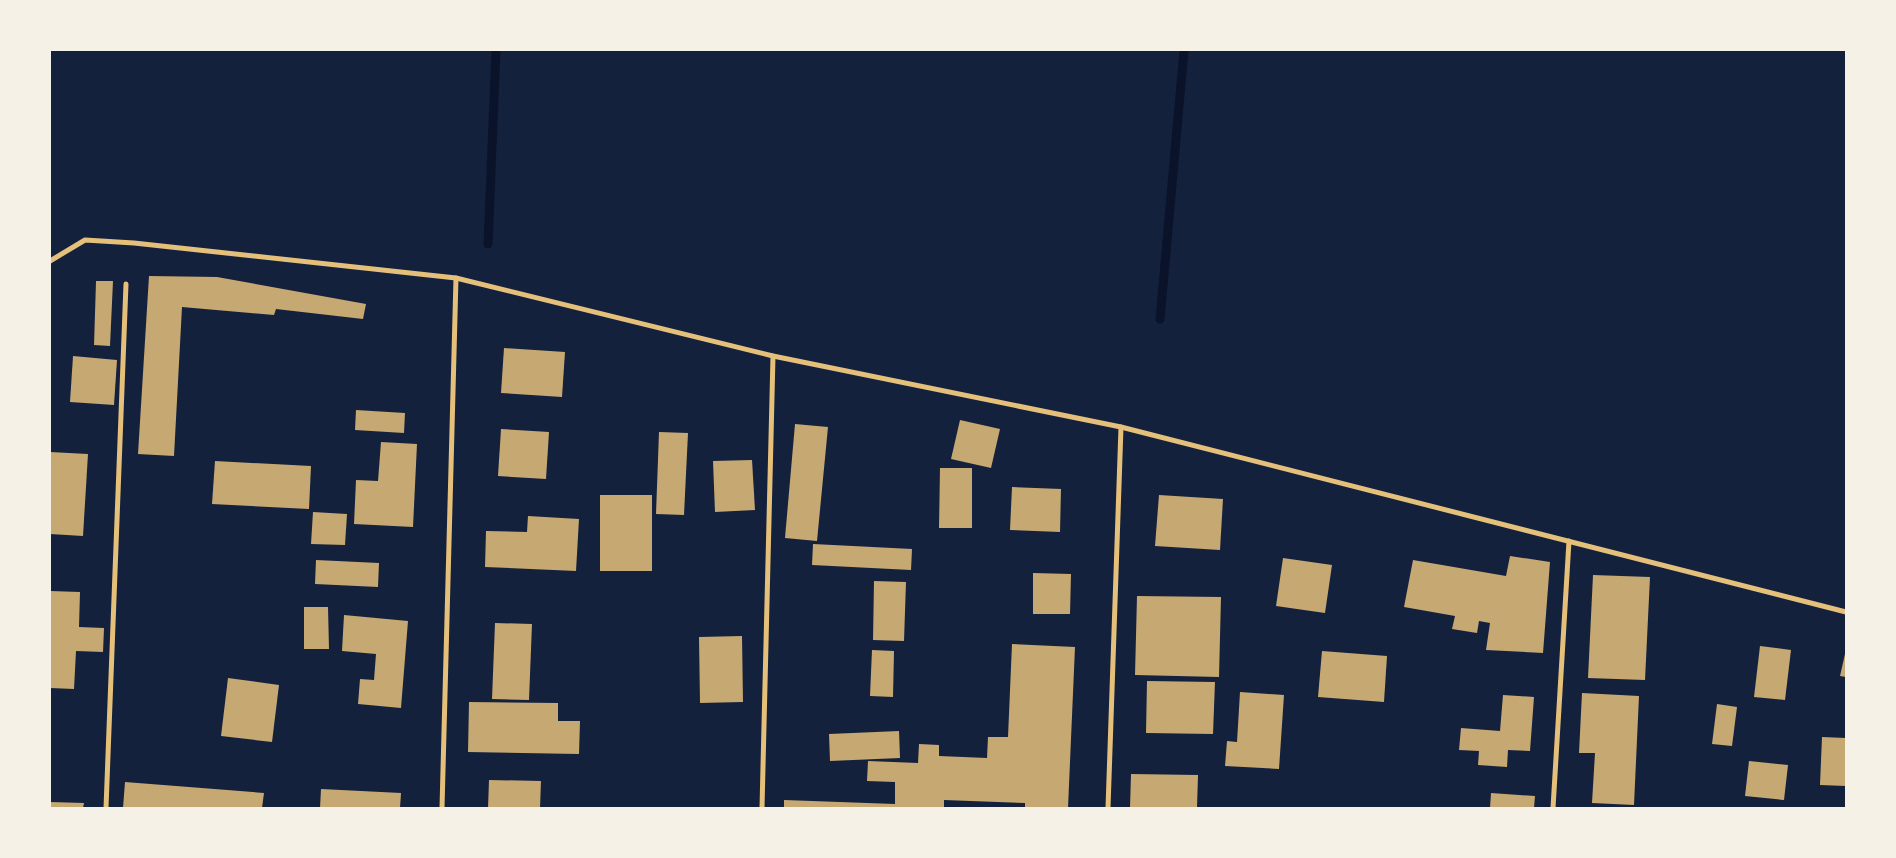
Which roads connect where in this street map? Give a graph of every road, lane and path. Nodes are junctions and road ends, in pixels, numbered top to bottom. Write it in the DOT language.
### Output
graph roads {
  1 [pos="50,261"];
  2 [pos="456,278"];
  3 [pos="126,284"];
  4 [pos="773,356"];
  5 [pos="1121,427"];
  6 [pos="1569,541"];
  7 [pos="1846,612"];
  8 [pos="106,808"];
  9 [pos="442,808"];
  10 [pos="762,808"];
  11 [pos="1108,808"];
  12 [pos="1553,808"];
  1 -- 2 [label="street"];
  2 -- 4 [label="street"];
  2 -- 9 [label="street"];
  3 -- 8 [label="street"];
  4 -- 5 [label="street"];
  4 -- 10 [label="street"];
  5 -- 6 [label="street"];
  5 -- 11 [label="street"];
  6 -- 7 [label="street"];
  6 -- 12 [label="street"];
}
